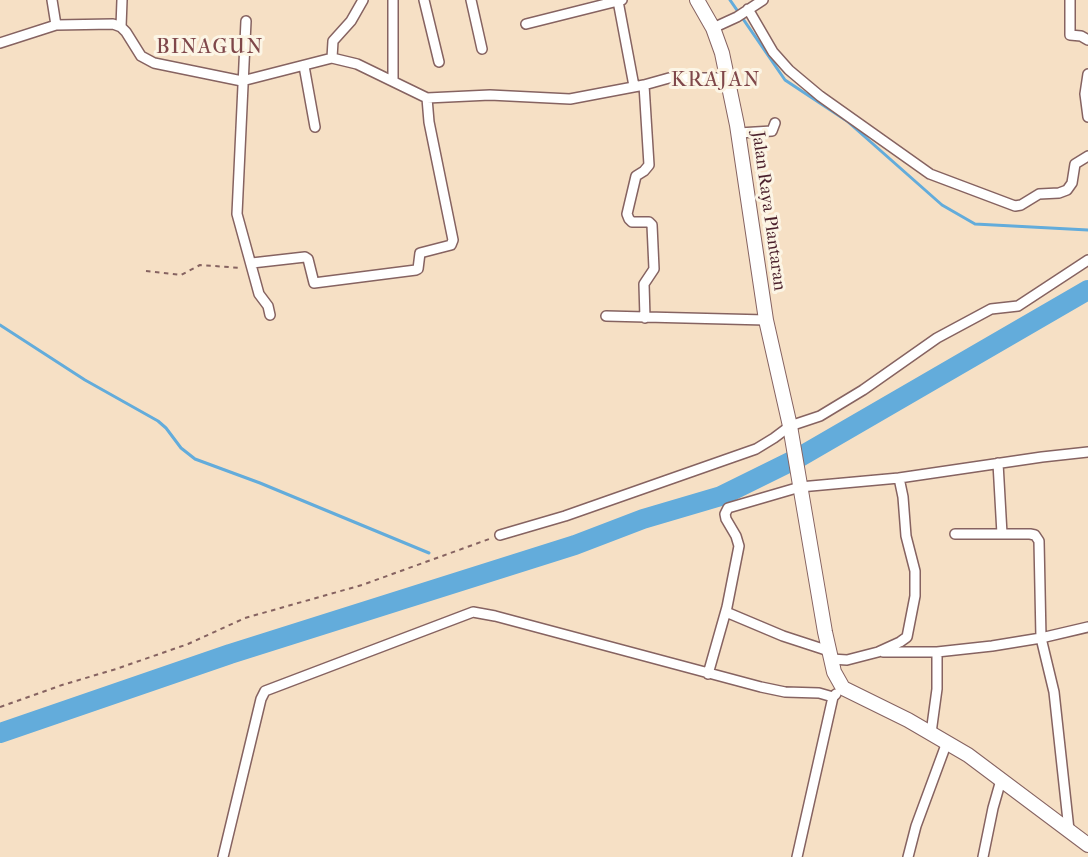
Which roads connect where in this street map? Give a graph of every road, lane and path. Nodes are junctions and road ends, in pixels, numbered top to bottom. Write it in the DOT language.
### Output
graph roads {
  1 [pos="52,0"];
  2 [pos="122,0"];
  3 [pos="363,0"];
  4 [pos="393,0"];
  5 [pos="424,0"];
  6 [pos="471,0"];
  7 [pos="697,0"];
  8 [pos="761,0"];
  9 [pos="1070,0"];
  10 [pos="620,1"];
  11 [pos="743,13"];
  12 [pos="246,21"];
  13 [pos="526,24"];
  14 [pos="56,25"];
  15 [pos="122,27"];
  16 [pos="713,28"];
  17 [pos="1088,40"];
  18 [pos="0,43"];
  19 [pos="482,49"];
  20 [pos="332,58"];
  21 [pos="439,62"];
  22 [pos="304,66"];
  23 [pos="1088,77"];
  24 [pos="727,78"];
  25 [pos="242,81"];
  26 [pos="393,81"];
  27 [pos="639,86"];
  28 [pos="427,98"];
  29 [pos="1088,117"];
  30 [pos="775,123"];
  31 [pos="315,127"];
  32 [pos="739,133"];
  33 [pos="1088,156"];
  34 [pos="1088,260"];
  35 [pos="252,266"];
  36 [pos="146,271"];
  37 [pos="270,315"];
  38 [pos="606,316"];
  39 [pos="645,318"];
  40 [pos="766,320"];
  41 [pos="791,429"];
  42 [pos="1088,452"];
  43 [pos="998,464"];
  44 [pos="899,478"];
  45 [pos="799,483"];
  46 [pos="955,534"];
  47 [pos="1002,534"];
  48 [pos="500,535"];
  49 [pos="726,612"];
  50 [pos="1088,627"];
  51 [pos="1041,638"];
  52 [pos="878,652"];
  53 [pos="937,652"];
  54 [pos="830,655"];
  55 [pos="708,674"];
  56 [pos="838,693"];
  57 [pos="0,707"];
  58 [pos="931,733"];
  59 [pos="947,742"];
  60 [pos="1001,780"];
  61 [pos="1069,830"];
  62 [pos="1088,845"];
  63 [pos="223,857"];
  64 [pos="797,857"];
  65 [pos="908,857"];
  66 [pos="982,857"];
  1 -- 14 [label="street"];
  2 -- 15 [label="street"];
  3 -- 20 [label="street"];
  4 -- 26 [label="street"];
  5 -- 21 [label="street"];
  6 -- 19 [label="street"];
  7 -- 16 [label="main road, Jalan Raya Plantaran"];
  8 -- 11 [label="street"];
  9 -- 17 [label="street"];
  10 -- 13 [label="street"];
  10 -- 27 [label="street"];
  11 -- 16 [label="street"];
  11 -- 33 [label="street"];
  12 -- 25 [label="street"];
  14 -- 15 [label="street"];
  14 -- 18 [label="street"];
  15 -- 25 [label="street"];
  16 -- 24 [label="main road, Jalan Raya Plantaran"];
  20 -- 22 [label="street"];
  20 -- 26 [label="street"];
  22 -- 25 [label="street"];
  22 -- 31 [label="street"];
  23 -- 29 [label="street"];
  24 -- 27 [label="street"];
  24 -- 32 [label="main road, Jalan Raya Plantaran"];
  25 -- 35 [label="street"];
  26 -- 28 [label="street"];
  27 -- 28 [label="street"];
  27 -- 39 [label="street"];
  28 -- 35 [label="street"];
  30 -- 32 [label="street"];
  32 -- 40 [label="main road, Jalan Raya Plantaran"];
  34 -- 41 [label="street"];
  35 -- 36 [label="path"];
  35 -- 37 [label="street"];
  38 -- 39 [label="street"];
  39 -- 40 [label="street"];
  40 -- 41 [label="main road, Jalan Raya Plantaran"];
  41 -- 45 [label="main road, Jalan Raya Plantaran"];
  41 -- 48 [label="street"];
  42 -- 43 [label="street"];
  43 -- 44 [label="street"];
  43 -- 47 [label="street"];
  44 -- 45 [label="street"];
  44 -- 52 [label="street"];
  45 -- 49 [label="street"];
  45 -- 54 [label="main road, Jalan Raya Plantaran"];
  46 -- 47 [label="street"];
  47 -- 51 [label="street"];
  48 -- 57 [label="path"];
  49 -- 54 [label="street"];
  49 -- 55 [label="street"];
  50 -- 51 [label="street"];
  51 -- 53 [label="street"];
  51 -- 61 [label="street"];
  52 -- 53 [label="street"];
  52 -- 54 [label="street"];
  53 -- 58 [label="street"];
  54 -- 56 [label="main road, Jalan Raya Plantaran"];
  55 -- 56 [label="street"];
  55 -- 63 [label="street"];
  56 -- 58 [label="main road"];
  56 -- 64 [label="street"];
  58 -- 59 [label="main road"];
  59 -- 60 [label="main road"];
  59 -- 65 [label="street"];
  60 -- 61 [label="main road"];
  60 -- 66 [label="street"];
  61 -- 62 [label="main road"];
}
